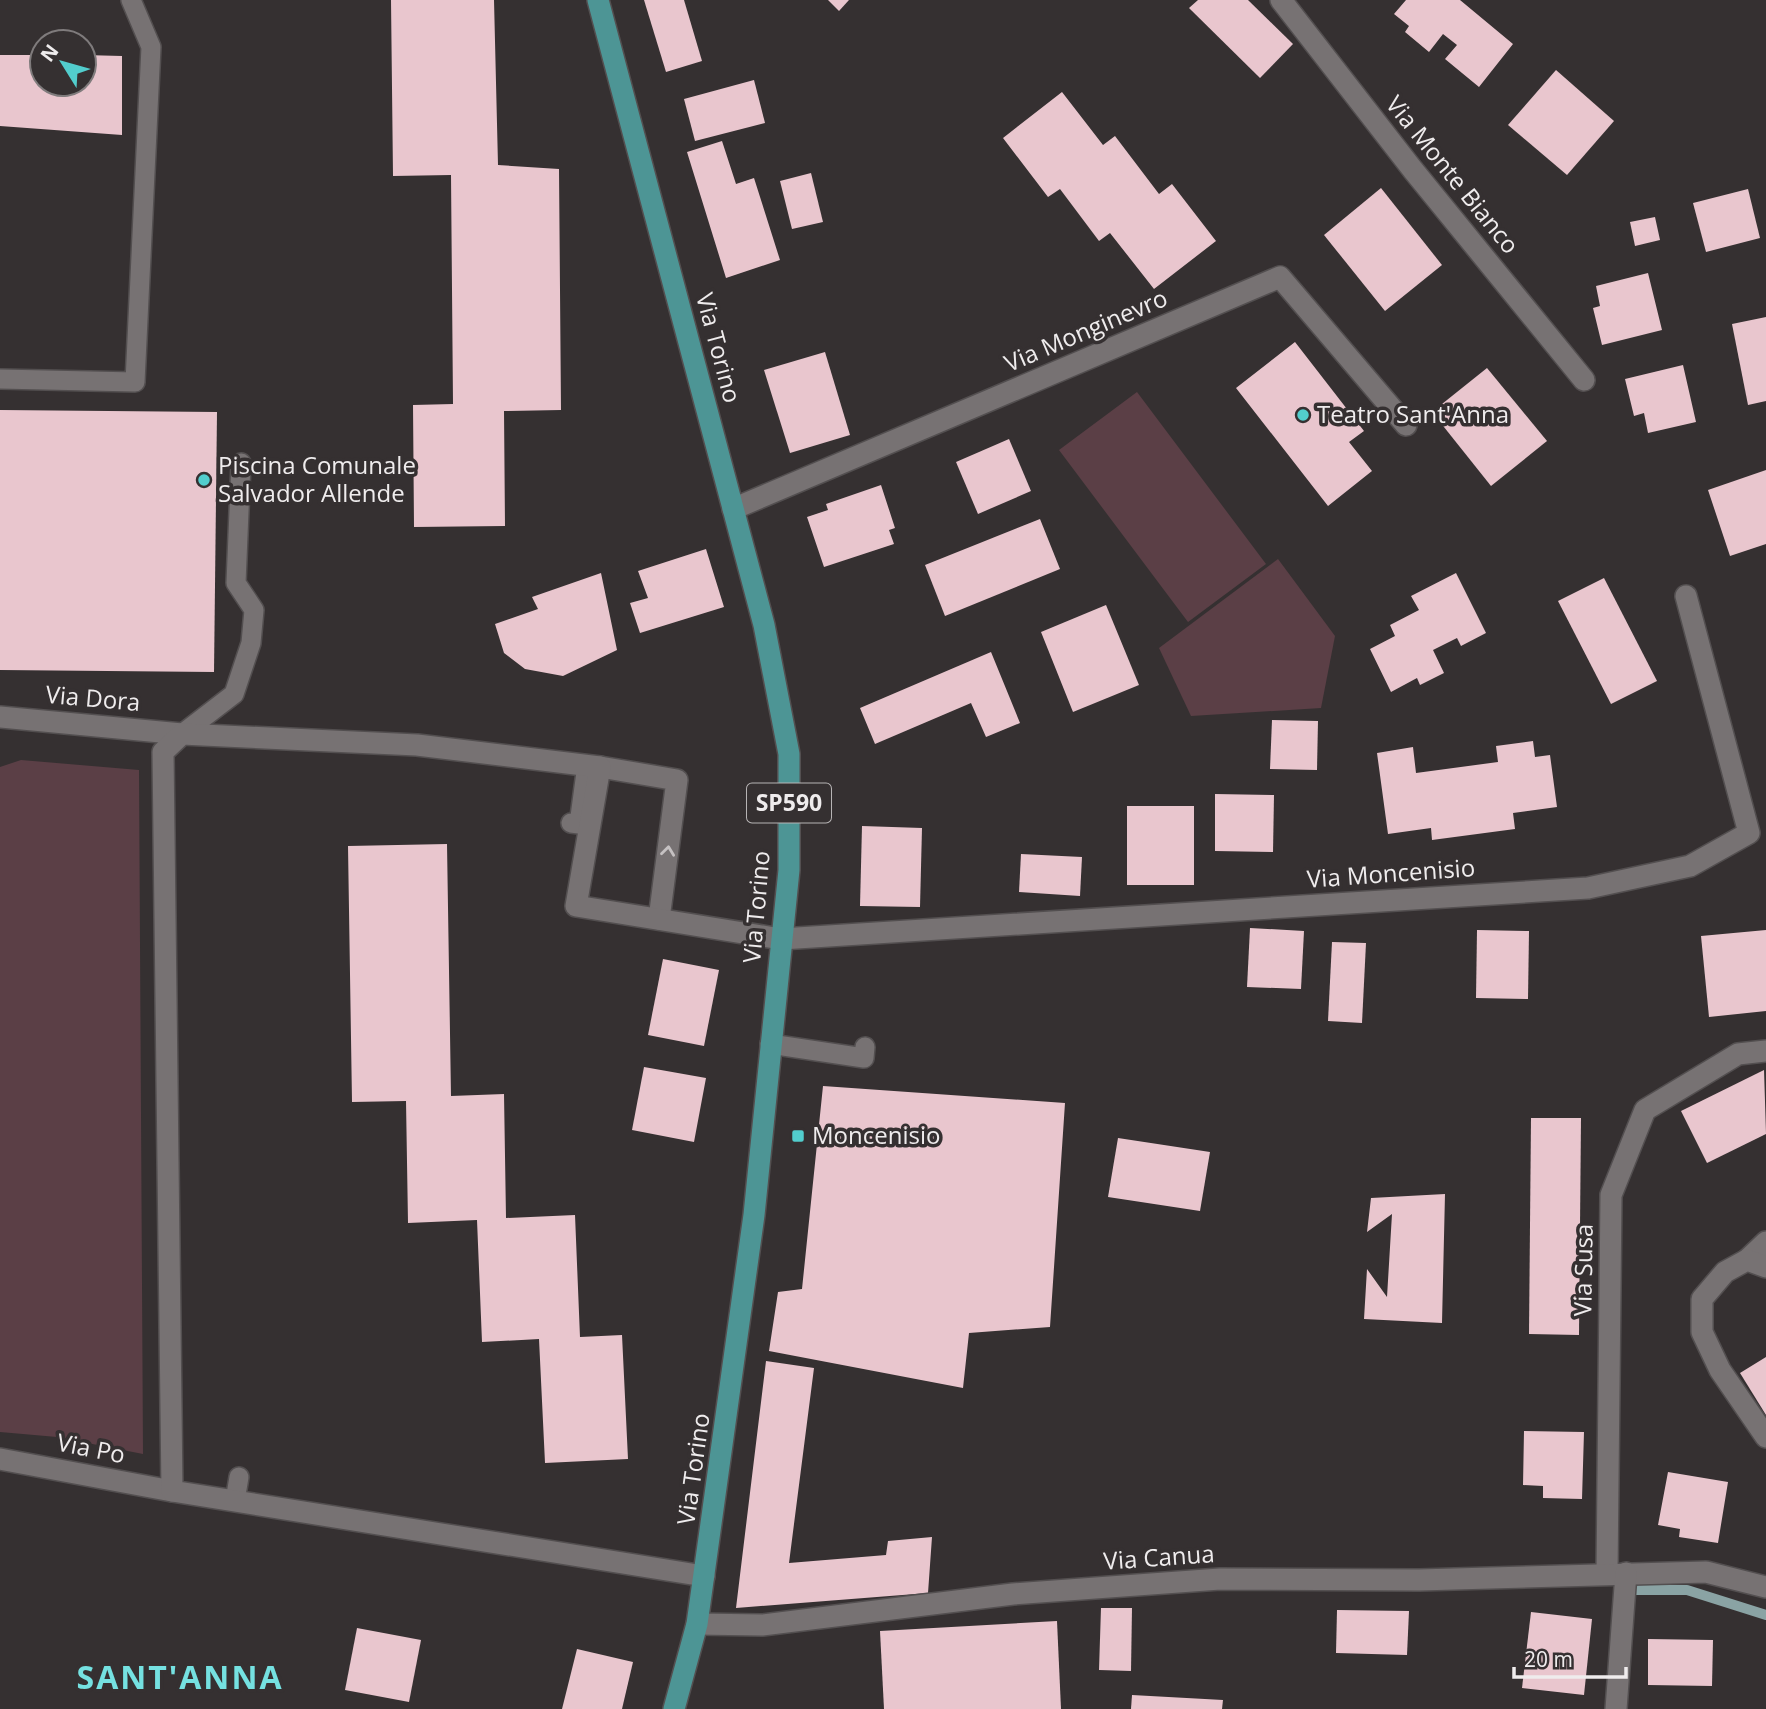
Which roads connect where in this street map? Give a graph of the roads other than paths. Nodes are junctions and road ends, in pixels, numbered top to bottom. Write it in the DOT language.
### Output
graph roads {
  1 [pos="131,0"];
  2 [pos="598,0"];
  3 [pos="1281,0"];
  4 [pos="0,379"];
  5 [pos="1584,380"];
  6 [pos="1406,425"];
  7 [pos="242,463"];
  8 [pos="733,509"];
  9 [pos="1686,596"];
  10 [pos="0,717"];
  11 [pos="182,734"];
  12 [pos="593,766"];
  13 [pos="571,823"];
  14 [pos="659,919"];
  15 [pos="781,939"];
  16 [pos="770,1044"];
  17 [pos="865,1047"];
  18 [pos="1766,1051"];
  19 [pos="1766,1242"];
  20 [pos="1756,1263"];
  21 [pos="1766,1437"];
  22 [pos="0,1459"];
  23 [pos="239,1477"];
  24 [pos="172,1491"];
  25 [pos="235,1501"];
  26 [pos="1616,1573"];
  27 [pos="704,1576"];
  28 [pos="1766,1587"];
  29 [pos="697,1624"];
  30 [pos="674,1709"];
  31 [pos="1616,1709"];
  1 -- 4 [label="lane"];
  2 -- 8 [label="main road, Via Torino / SP590"];
  3 -- 5 [label="street, Via Monte Bianco"];
  6 -- 8 [label="street, Via Monginevro"];
  7 -- 11 [label="lane"];
  8 -- 15 [label="main road, Via Torino / SP590"];
  9 -- 15 [label="street, Via Moncenisio"];
  10 -- 11 [label="street, Via Dora"];
  11 -- 12 [label="street, Via Dora"];
  11 -- 24 [label="street"];
  12 -- 13 [label="lane"];
  12 -- 14 [label="street"];
  14 -- 12 [label="street, Via Dora, one-way"];
  14 -- 15 [label="street"];
  15 -- 16 [label="main road, Via Torino / SP590"];
  16 -- 17 [label="lane"];
  16 -- 27 [label="main road, Via Torino / SP590"];
  18 -- 26 [label="street, Via Susa"];
  19 -- 20 [label="street"];
  20 -- 21 [label="street"];
  22 -- 24 [label="street, Via Po"];
  23 -- 25 [label="lane"];
  24 -- 25 [label="street, Via Po"];
  25 -- 27 [label="street, Via Po"];
  26 -- 28 [label="street, Via Canua"];
  26 -- 29 [label="street, Via Canua"];
  26 -- 31 [label="street"];
  27 -- 29 [label="main road, Via Torino / SP590"];
  29 -- 30 [label="main road, Via Torino / SP590"];
}
